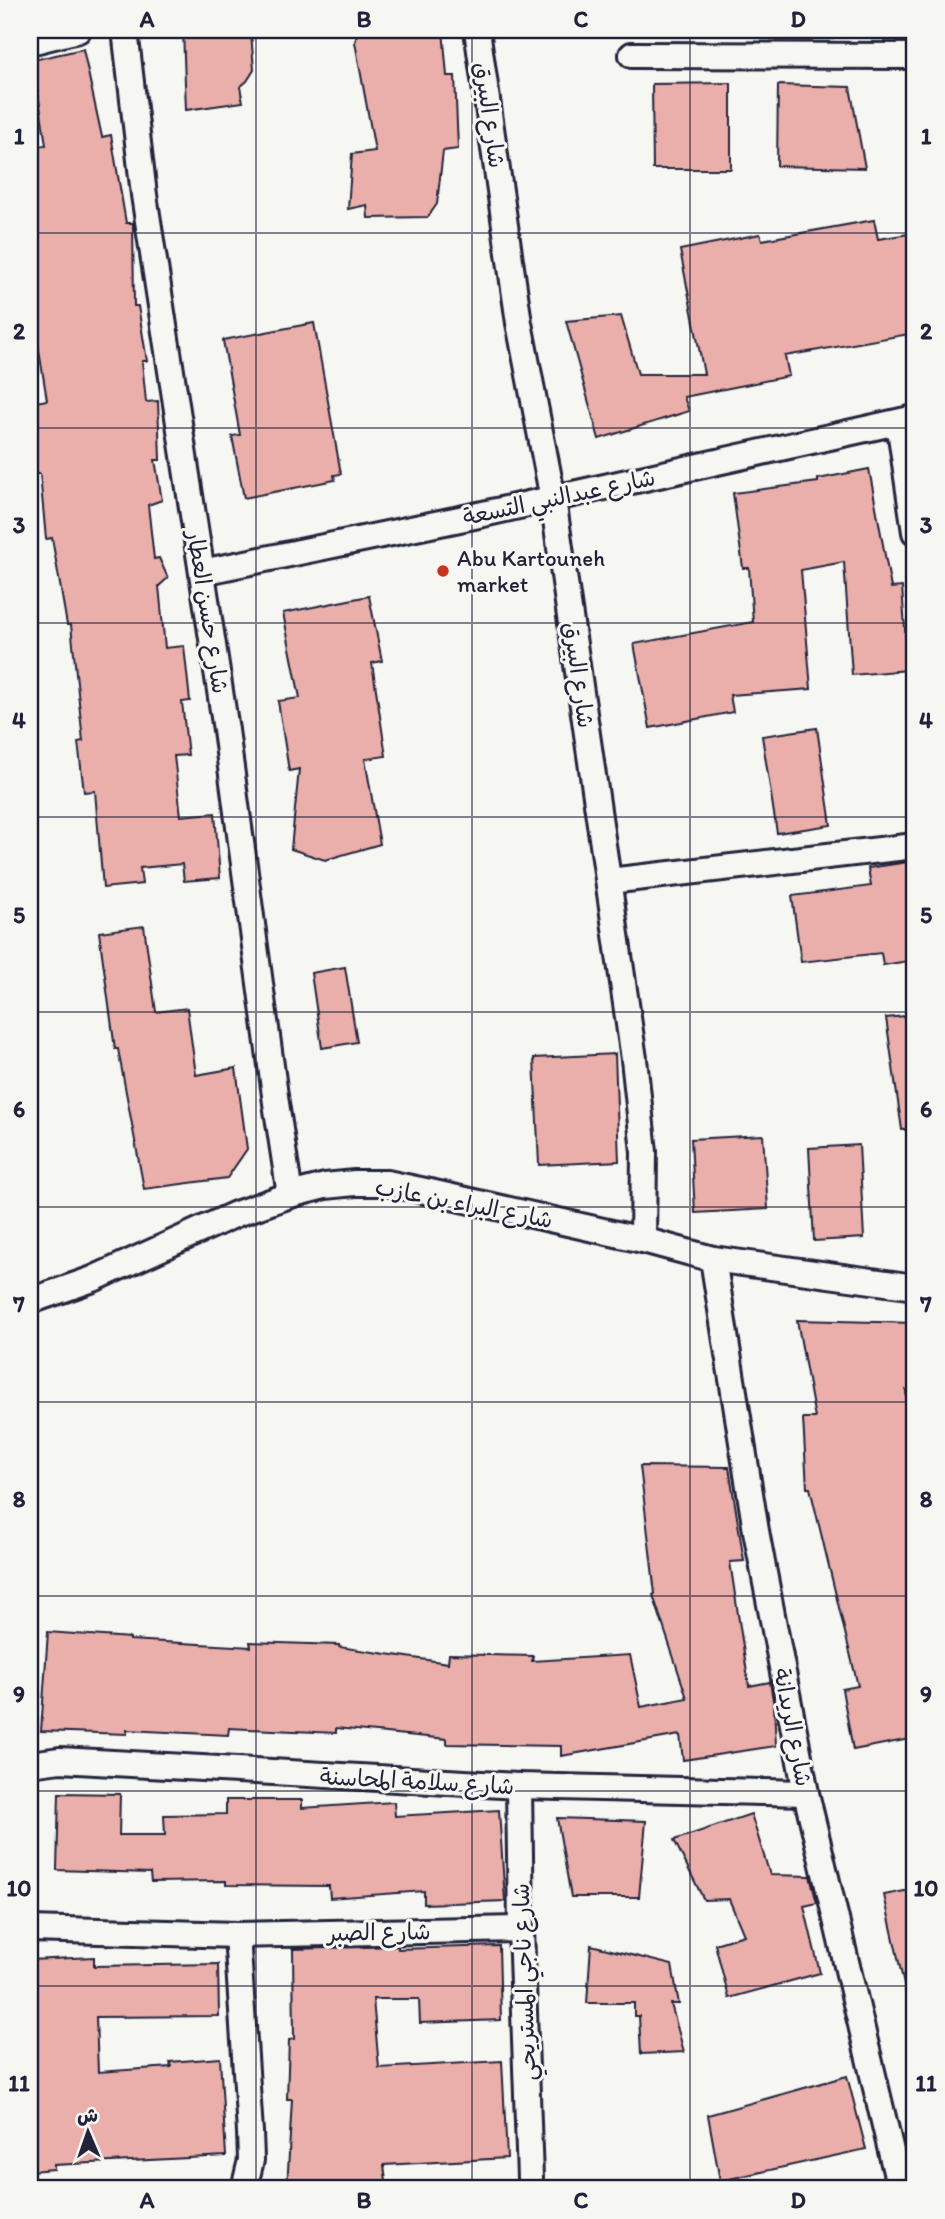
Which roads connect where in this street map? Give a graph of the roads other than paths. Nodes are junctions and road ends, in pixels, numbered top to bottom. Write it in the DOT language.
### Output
graph roads {
  1 [pos="78,30"];
  2 [pos="125,30"];
  3 [pos="477,30"];
  4 [pos="30,42"];
  5 [pos="632,55"];
  6 [pos="915,56"];
  7 [pos="907,420"];
  8 [pos="553,499"];
  9 [pos="915,532"];
  10 [pos="202,572"];
  11 [pos="915,846"];
  12 [pos="609,881"];
  13 [pos="290,1195"];
  14 [pos="643,1240"];
  15 [pos="713,1259"];
  16 [pos="915,1287"];
  17 [pos="30,1301"];
  18 [pos="30,1764"];
  19 [pos="519,1786"];
  20 [pos="806,1793"];
  21 [pos="30,1929"];
  22 [pos="521,1929"];
  23 [pos="237,1935"];
  24 [pos="530,2178"];
  25 [pos="244,2189"];
  26 [pos="900,2189"];
  1 -- 4 [label="street"];
  2 -- 10 [label="street, شارع حسن العطار"];
  3 -- 8 [label="street, شارع البيرق"];
  5 -- 6 [label="street"];
  7 -- 8 [label="street, شارع عبدالنبي التسعة"];
  7 -- 9 [label="street"];
  8 -- 10 [label="street, شارع عبدالنبي التسعة"];
  8 -- 12 [label="street, شارع البيرق"];
  10 -- 13 [label="street, شارع حسن العطار"];
  11 -- 12 [label="street"];
  12 -- 14 [label="street, شارع البيرق"];
  13 -- 14 [label="street, شارع البراء بن عازب"];
  13 -- 17 [label="street, شارع البراء بن عازب"];
  14 -- 15 [label="street, شارع البراء بن عازب"];
  15 -- 16 [label="street, شارع البراء بن عازب"];
  15 -- 20 [label="street, شارع الريدانة"];
  18 -- 19 [label="street, شارع سلامة المحاسنة"];
  19 -- 20 [label="street, شارع سلامة المحاسنة"];
  19 -- 22 [label="street, شارع ناجي المستريحي"];
  20 -- 26 [label="street, شارع الريدانة"];
  21 -- 23 [label="street, شارع الصبر"];
  22 -- 23 [label="street, شارع الصبر"];
  22 -- 24 [label="street, شارع ناجي المستريحي"];
  23 -- 25 [label="street"];
}
